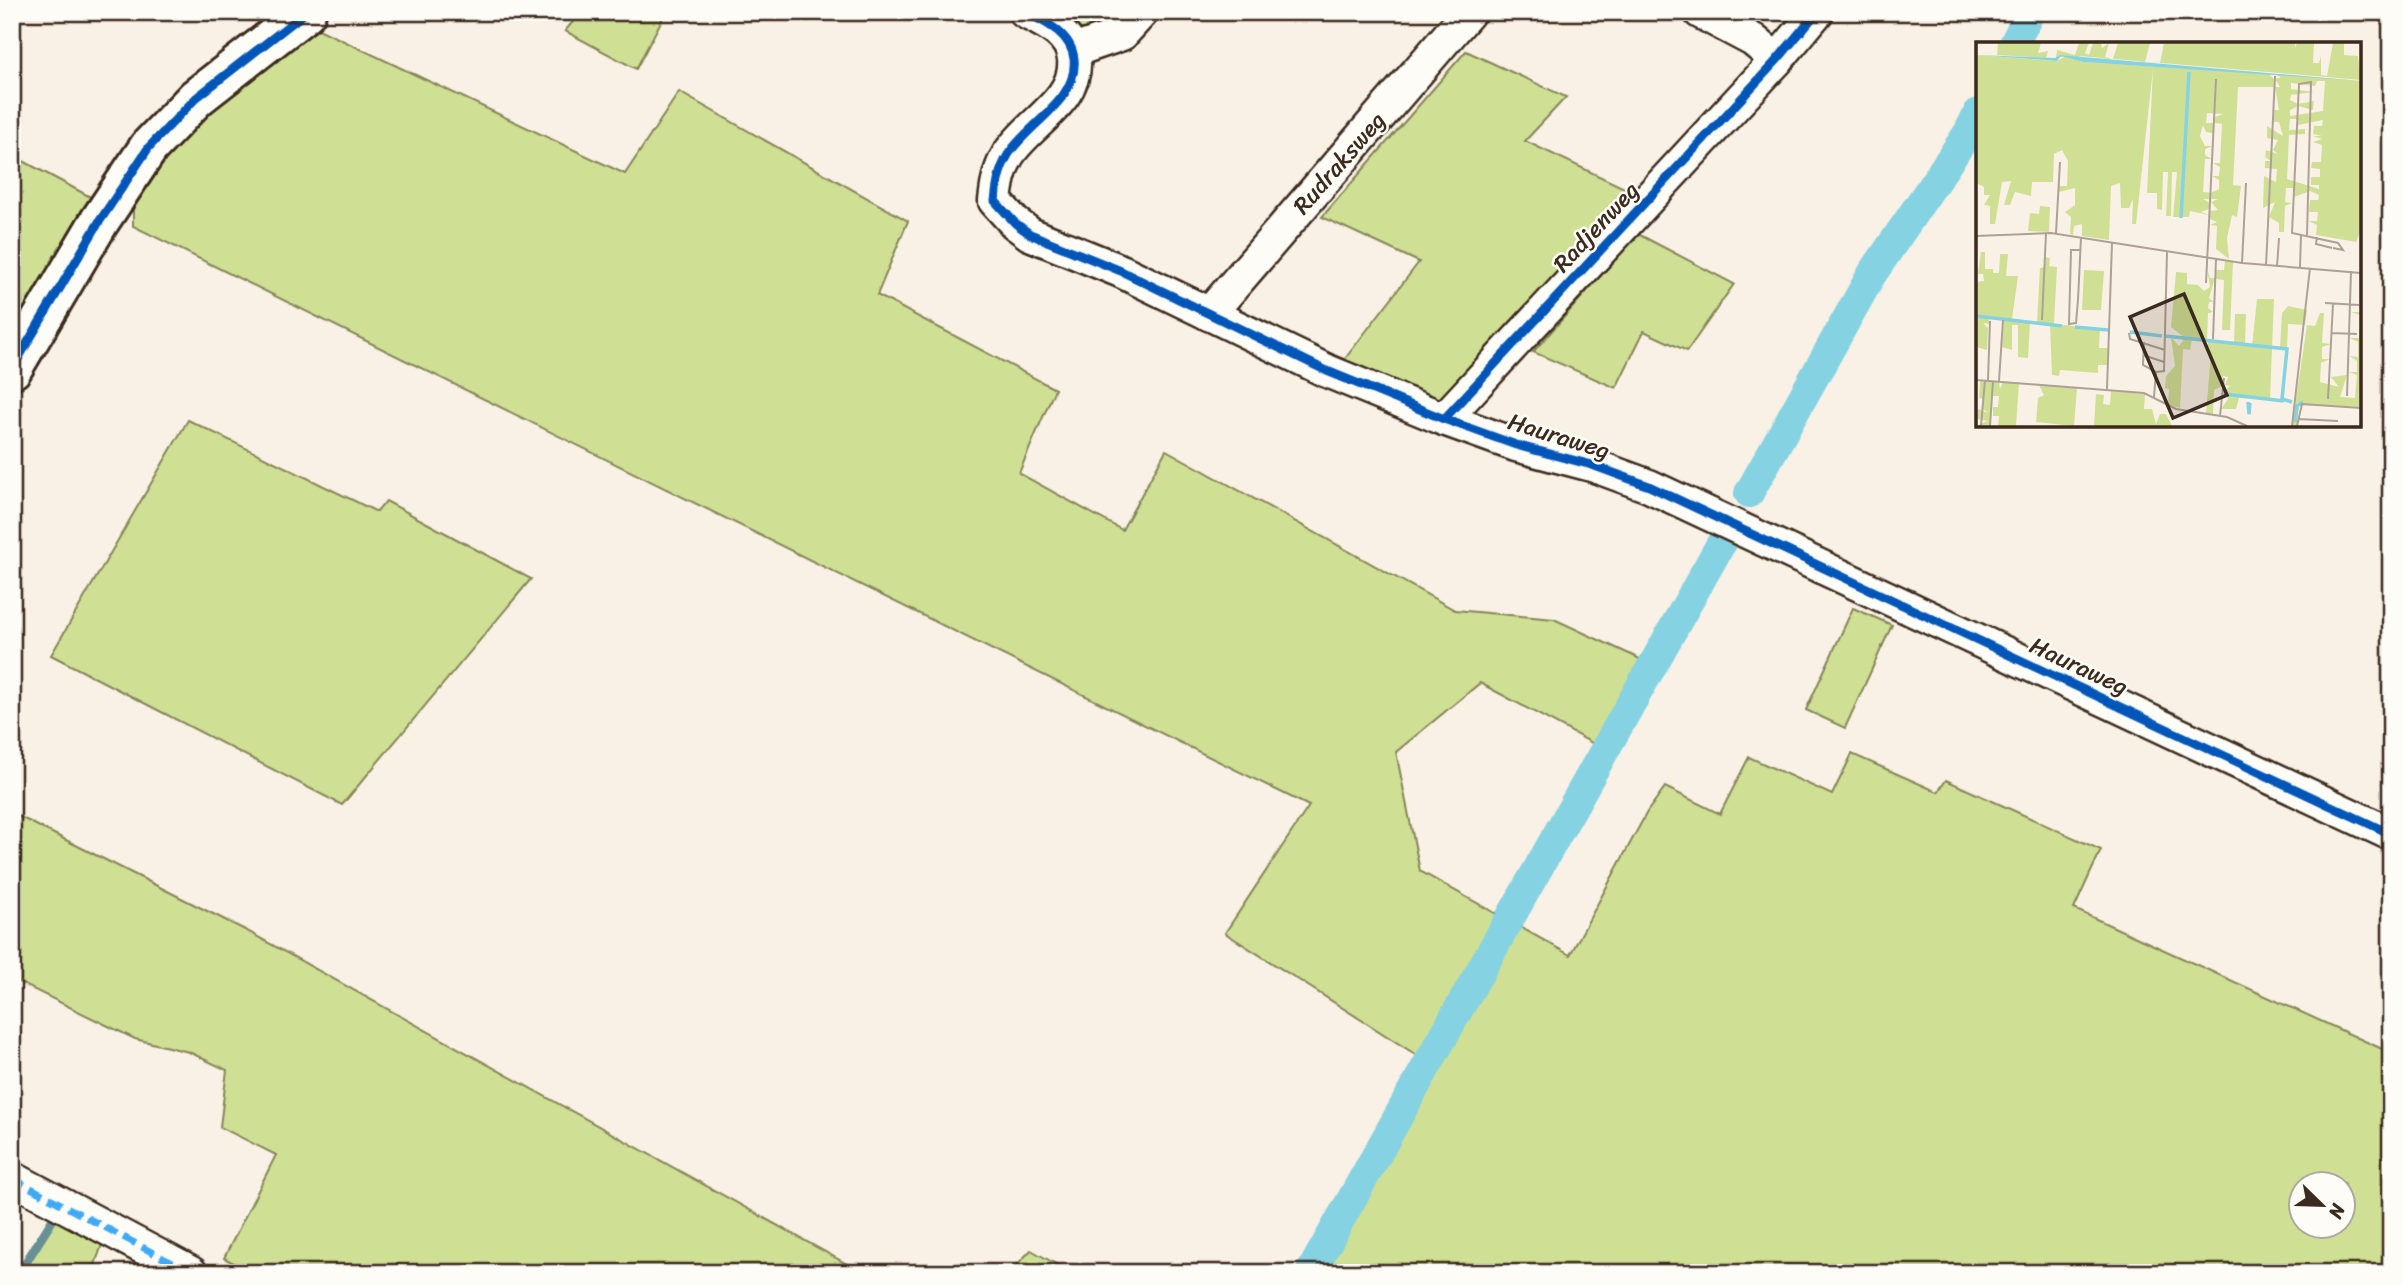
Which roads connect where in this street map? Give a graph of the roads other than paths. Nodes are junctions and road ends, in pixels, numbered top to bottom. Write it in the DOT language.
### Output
graph roads {
  1 [pos="306,12"];
  2 [pos="1025,12"];
  3 [pos="1142,12"];
  4 [pos="1469,12"];
  5 [pos="1700,12"];
  6 [pos="1817,12"];
  7 [pos="1073,51"];
  8 [pos="1777,60"];
  9 [pos="1209,314"];
  10 [pos="12,369"];
  11 [pos="1444,419"];
  12 [pos="2391,834"];
  13 [pos="12,1178"];
  14 [pos="191,1273"];
  1 -- 10 [label="street"];
  2 -- 7 [label="street"];
  3 -- 7 [label="street"];
  4 -- 9 [label="street, Rudraksweg"];
  5 -- 8 [label="street"];
  6 -- 8 [label="street, Radjenweg"];
  7 -- 9 [label="street, Hauraweg"];
  8 -- 11 [label="street, Radjenweg"];
  9 -- 11 [label="street, Hauraweg"];
  11 -- 12 [label="street, Hauraweg"];
  13 -- 14 [label="street"];
}
